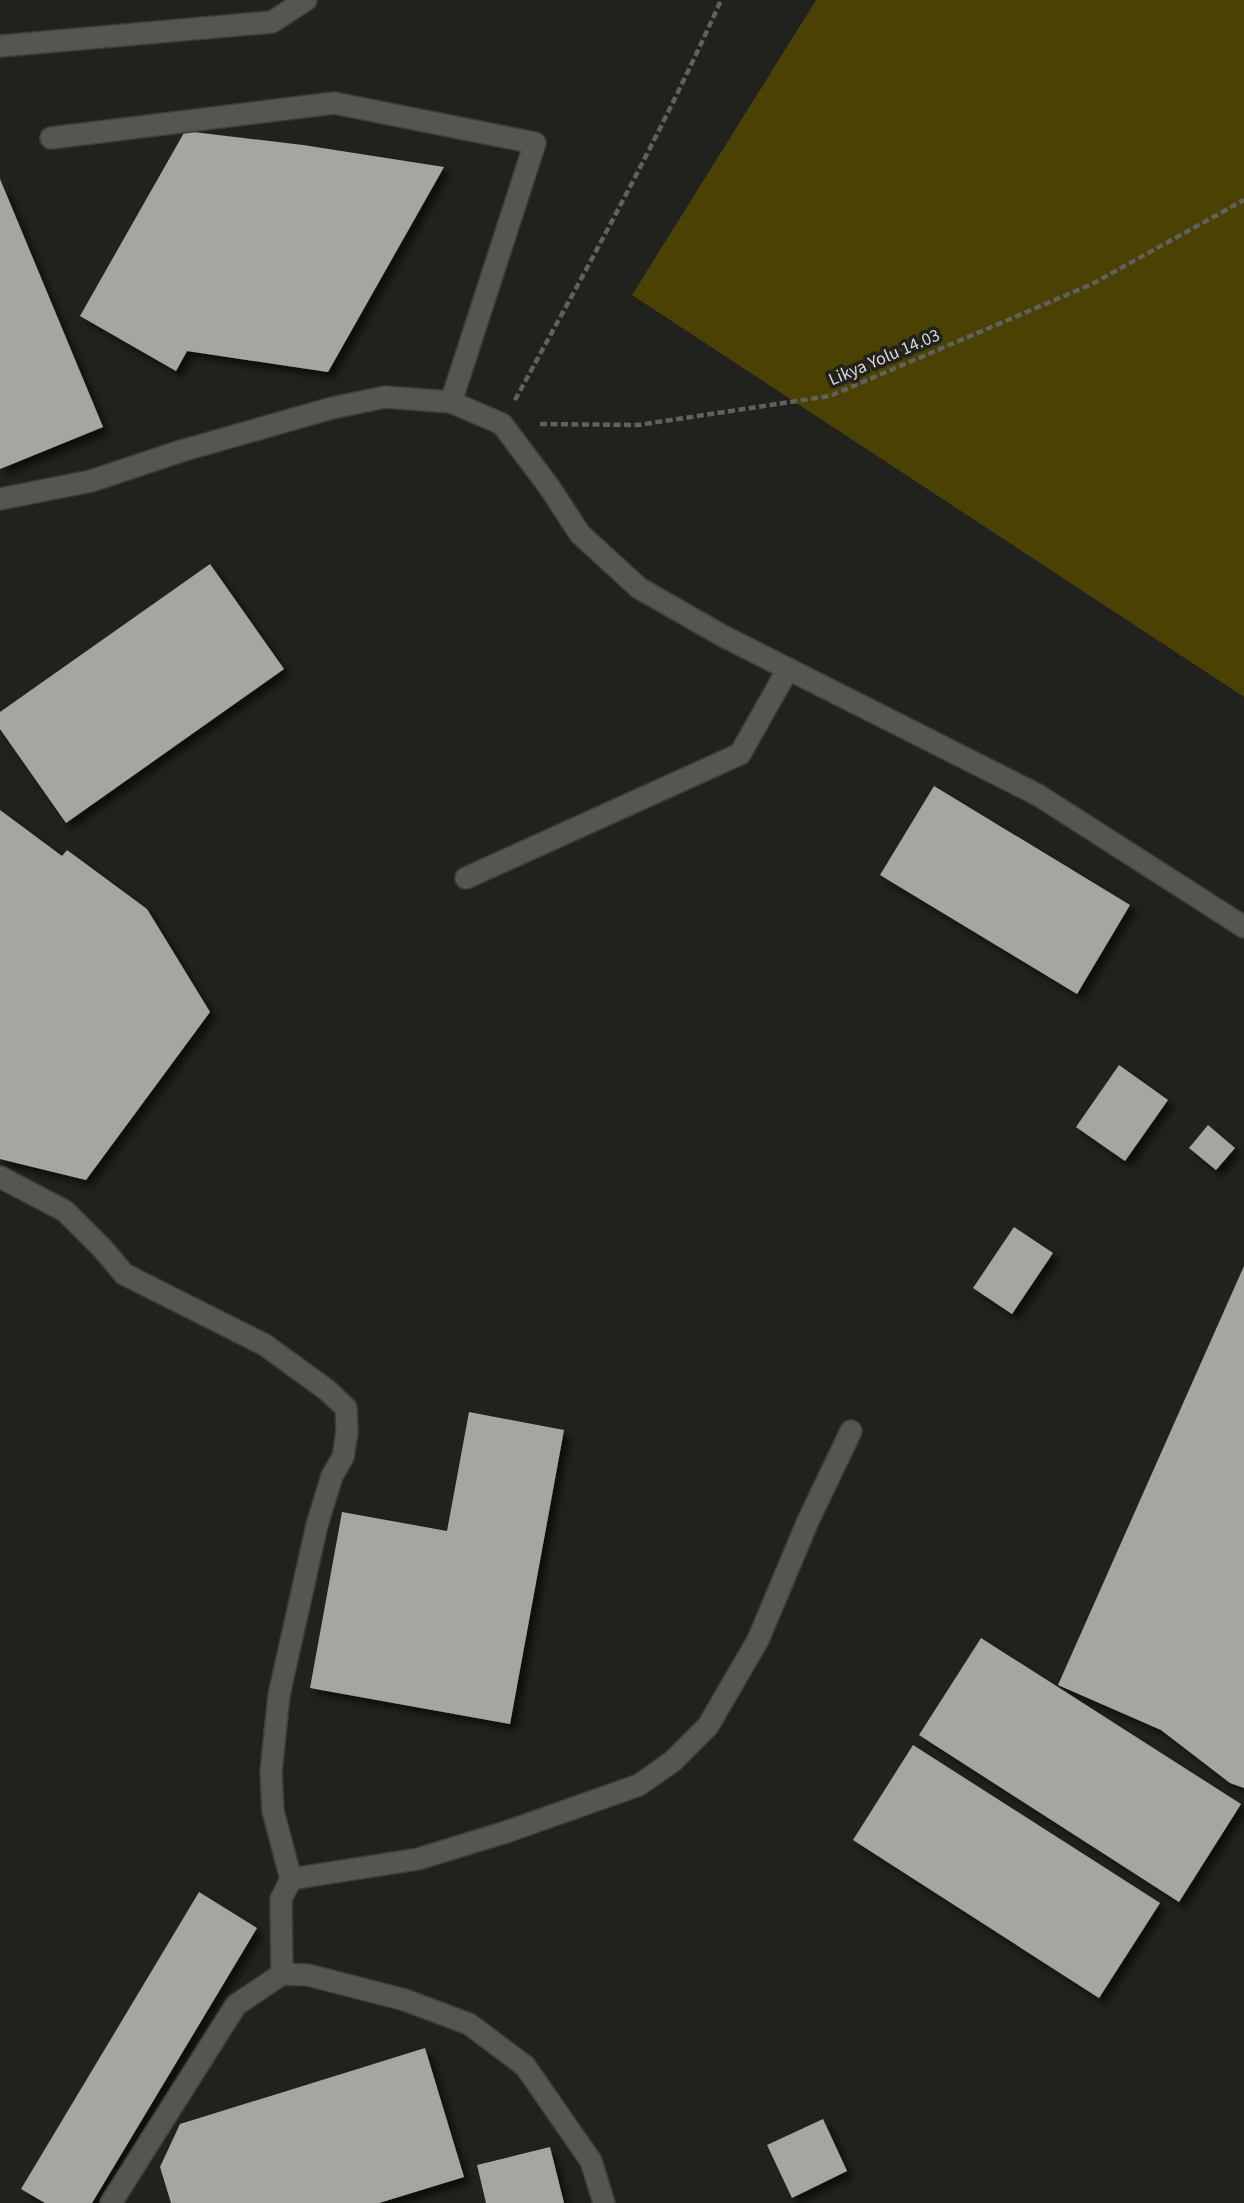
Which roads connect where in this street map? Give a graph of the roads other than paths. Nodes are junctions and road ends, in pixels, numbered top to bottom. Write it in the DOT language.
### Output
graph roads {
  1 [pos="306,0"];
  2 [pos="0,46"];
  3 [pos="51,138"];
  4 [pos="451,402"];
  5 [pos="0,499"];
  6 [pos="788,669"];
  7 [pos="466,878"];
  8 [pos="1244,927"];
  9 [pos="0,1177"];
  10 [pos="850,1431"];
  11 [pos="291,1879"];
  12 [pos="282,1975"];
  13 [pos="111,2203"];
  14 [pos="604,2203"];
  1 -- 2 [label="street"];
  3 -- 4 [label="street"];
  4 -- 5 [label="street"];
  4 -- 6 [label="street"];
  6 -- 7 [label="street"];
  6 -- 8 [label="street"];
  9 -- 11 [label="street"];
  10 -- 11 [label="street"];
  11 -- 12 [label="street"];
  12 -- 13 [label="street"];
  12 -- 14 [label="street"];
}
